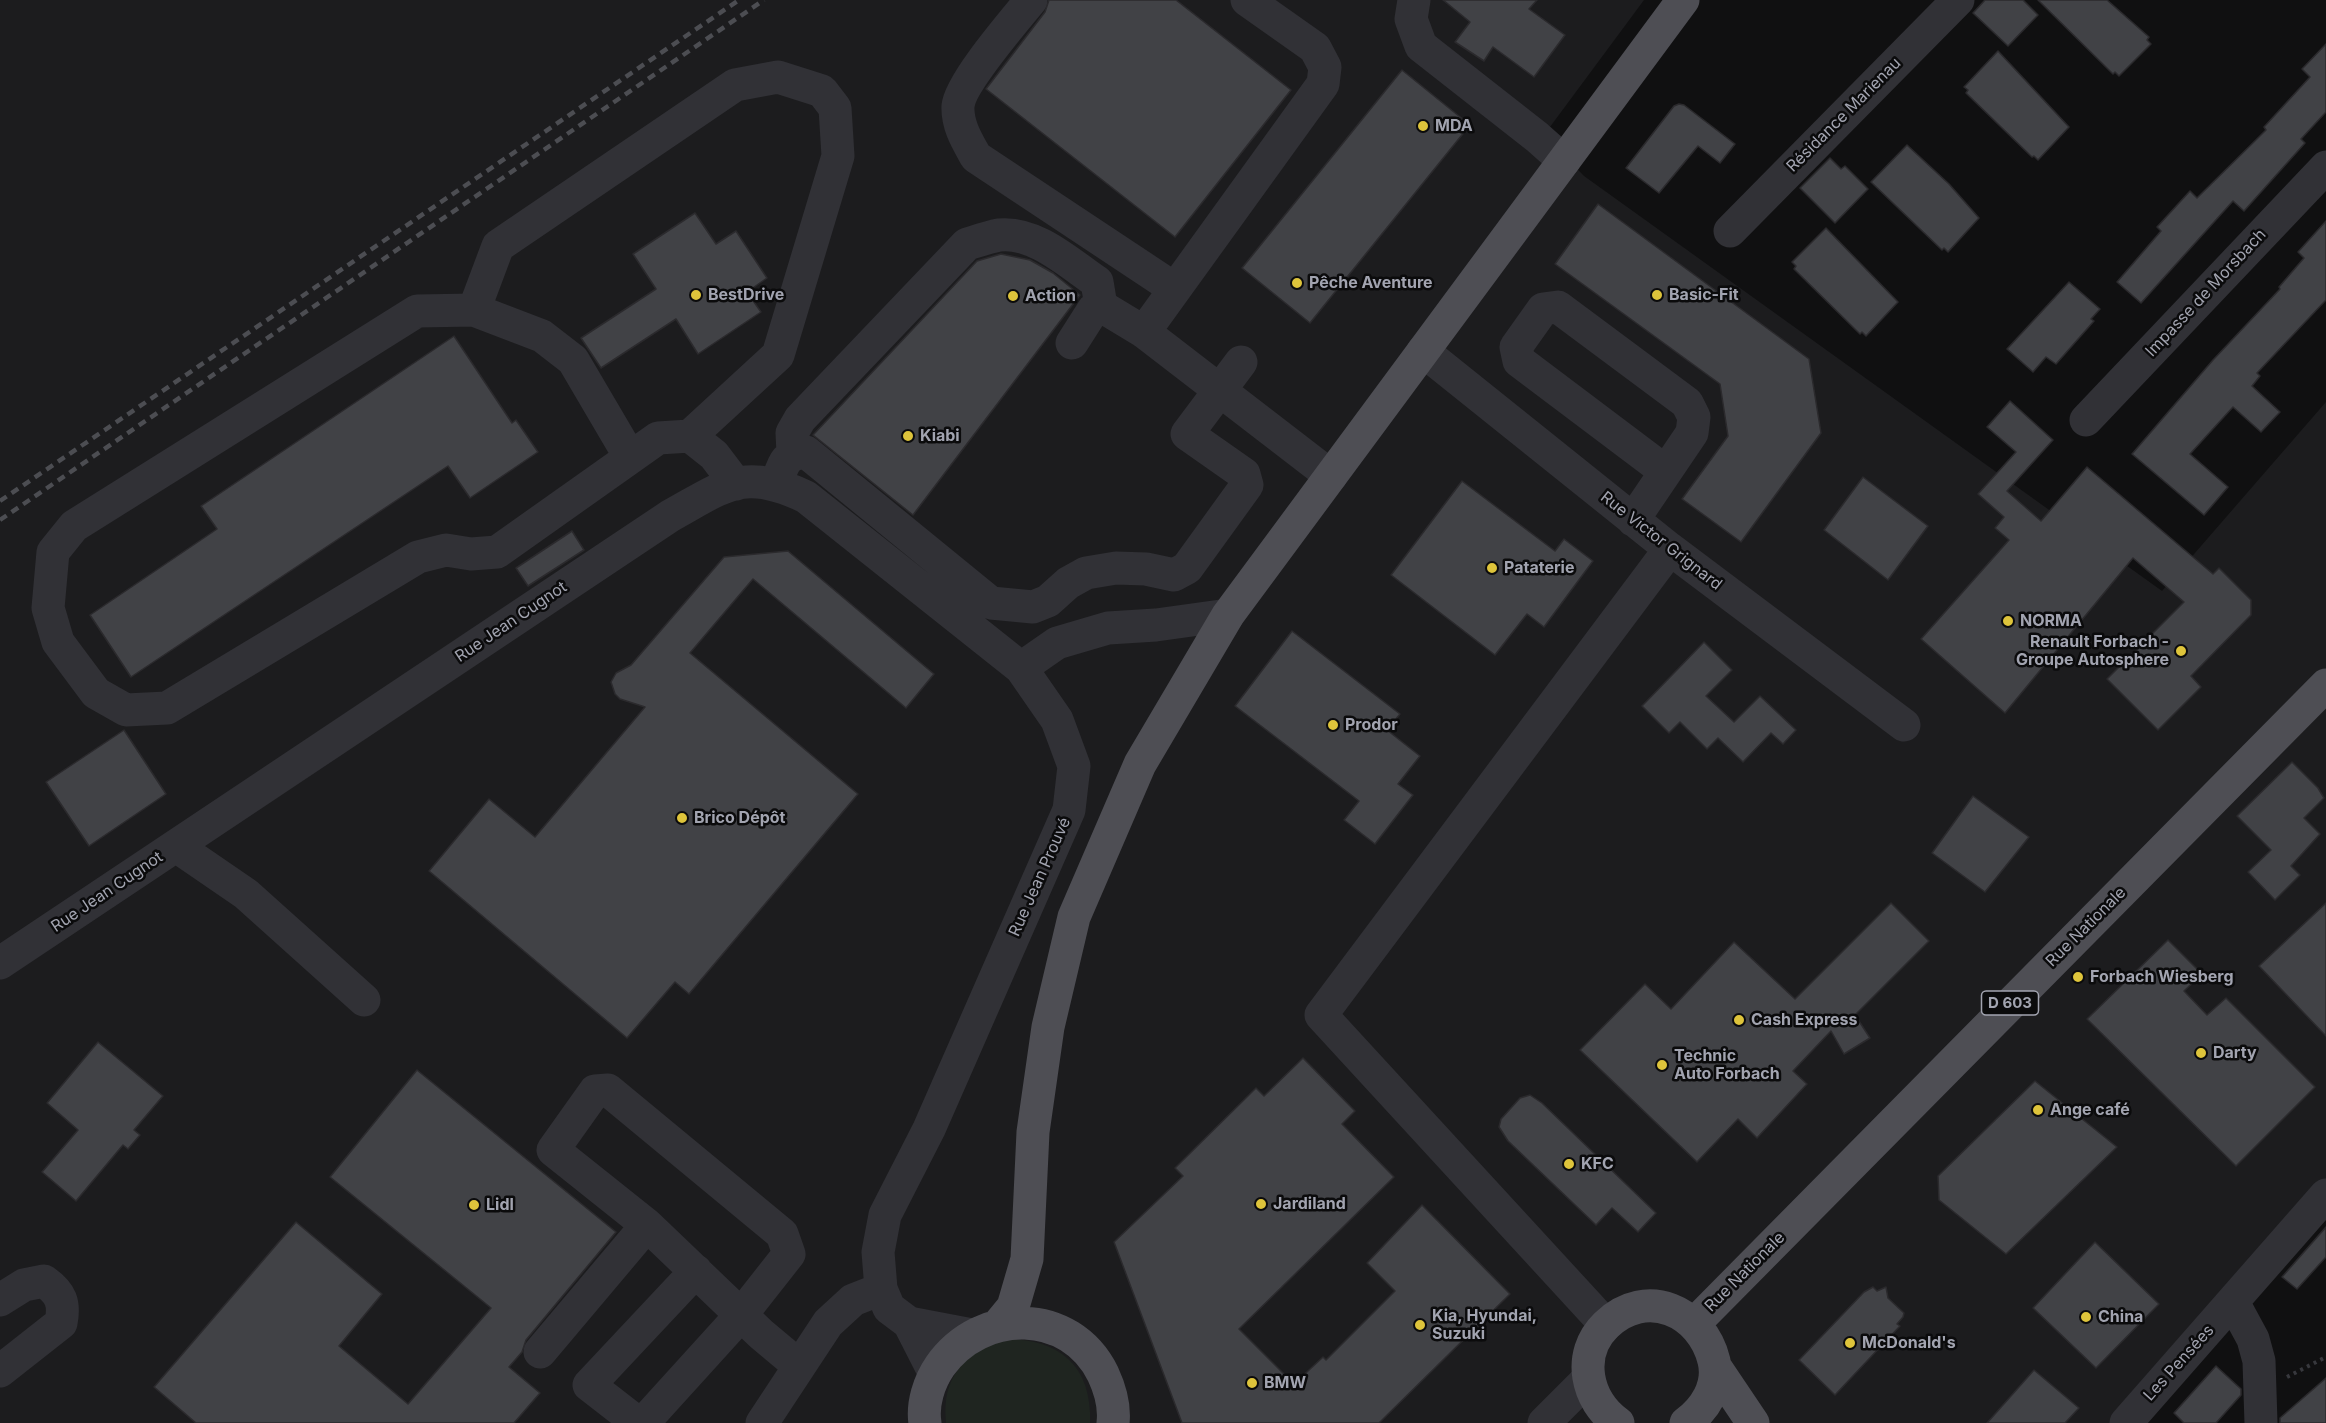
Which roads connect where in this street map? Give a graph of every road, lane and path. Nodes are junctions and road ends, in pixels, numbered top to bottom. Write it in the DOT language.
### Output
graph roads {
  1 [pos="1031,0"];
  2 [pos="1247,0"];
  3 [pos="1414,0"];
  4 [pos="1683,0"];
  5 [pos="1958,0"];
  6 [pos="1564,161"];
  7 [pos="2326,167"];
  8 [pos="1730,231"];
  9 [pos="1175,289"];
  10 [pos="474,310"];
  11 [pos="1123,319"];
  12 [pos="1072,343"];
  13 [pos="1423,351"];
  14 [pos="1241,362"];
  15 [pos="1220,391"];
  16 [pos="2086,420"];
  17 [pos="690,436"];
  18 [pos="793,453"];
  19 [pos="630,457"];
  20 [pos="1665,471"];
  21 [pos="1331,476"];
  22 [pos="777,483"];
  23 [pos="736,484"];
  24 [pos="1633,520"];
  25 [pos="1670,549"];
  26 [pos="932,555"];
  27 [pos="911,580"];
  28 [pos="1228,615"];
  29 [pos="1021,668"];
  30 [pos="2326,685"];
  31 [pos="1904,725"];
  32 [pos="176,846"];
  33 [pos="0,963"];
  34 [pos="364,1000"];
  35 [pos="2326,1195"];
  36 [pos="647,1225"];
  37 [pos="1027,1258"];
  38 [pos="696,1271"];
  39 [pos="880,1289"];
  40 [pos="0,1300"];
  41 [pos="2233,1302"];
  42 [pos="741,1315"];
  43 [pos="909,1323"];
  44 [pos="1695,1323"];
  45 [pos="1606,1325"];
  46 [pos="1049,1327"];
  47 [pos="986,1330"];
  48 [pos="540,1352"];
  49 [pos="2326,1357"];
  50 [pos="798,1365"];
  51 [pos="1716,1368"];
  52 [pos="0,1371"];
  53 [pos="935,1374"];
  54 [pos="1588,1379"];
  55 [pos="2260,1391"];
  56 [pos="1606,1420"];
  57 [pos="922,1421"];
  58 [pos="638,1423"];
  59 [pos="643,1423"];
  60 [pos="762,1423"];
  61 [pos="1113,1423"];
  62 [pos="1544,1423"];
  63 [pos="1686,1423"];
  64 [pos="1753,1423"];
  65 [pos="2126,1423"];
  66 [pos="2261,1423"];
  1 -- 9 [label="street"];
  2 -- 9 [label="street"];
  3 -- 6 [label="street"];
  4 -- 6 [label="main road"];
  5 -- 8 [label="street, Résidance Marienau"];
  6 -- 13 [label="main road"];
  7 -- 16 [label="street, Impasse de Morsbach"];
  9 -- 11 [label="street"];
  10 -- 17 [label="street"];
  10 -- 19 [label="street"];
  10 -- 19 [label="street"];
  11 -- 12 [label="street"];
  11 -- 15 [label="street"];
  11 -- 18 [label="street"];
  13 -- 21 [label="main road"];
  13 -- 24 [label="street, Rue Victor Grignard"];
  14 -- 15 [label="street"];
  15 -- 21 [label="street"];
  15 -- 26 [label="street"];
  17 -- 19 [label="street"];
  17 -- 23 [label="street"];
  18 -- 22 [label="street"];
  18 -- 26 [label="street"];
  20 -- 20 [label="street"];
  20 -- 24 [label="street"];
  21 -- 28 [label="main road"];
  22 -- 23 [label="street, Rue Jean Cugnot"];
  22 -- 27 [label="street, Rue Jean Cugnot"];
  23 -- 32 [label="street, Rue Jean Cugnot"];
  24 -- 25 [label="street, Rue Victor Grignard"];
  25 -- 31 [label="street, Rue Victor Grignard"];
  25 -- 45 [label="street"];
  26 -- 27 [label="street"];
  27 -- 29 [label="street, Rue Jean Cugnot"];
  28 -- 29 [label="street"];
  28 -- 37 [label="main road"];
  29 -- 39 [label="street, Rue Jean Prouvé"];
  30 -- 44 [label="main road, Rue Nationale / D 603"];
  32 -- 33 [label="street, Rue Jean Cugnot"];
  32 -- 34 [label="street"];
  35 -- 41 [label="street, Les Pensées"];
  36 -- 38 [label="street"];
  36 -- 42 [label="street"];
  36 -- 48 [label="street"];
  37 -- 46 [label="main road"];
  37 -- 47 [label="main road"];
  38 -- 42 [label="street"];
  38 -- 58 [label="street"];
  39 -- 43 [label="street"];
  39 -- 50 [label="street"];
  40 -- 52 [label="street"];
  41 -- 55 [label="street"];
  41 -- 65 [label="street, Les Pensées"];
  42 -- 50 [label="street"];
  42 -- 59 [label="street"];
  43 -- 47 [label="street"];
  43 -- 53 [label="street"];
  44 -- 45 [label="main road"];
  44 -- 51 [label="main road"];
  45 -- 54 [label="main road"];
  46 -- 47 [label="main road"];
  46 -- 61 [label="main road"];
  47 -- 53 [label="main road"];
  49 -- 55 [label="path"];
  50 -- 60 [label="street"];
  51 -- 63 [label="main road"];
  51 -- 64 [label="main road"];
  53 -- 57 [label="main road"];
  54 -- 56 [label="main road"];
  54 -- 62 [label="street"];
  55 -- 66 [label="street"];
}
